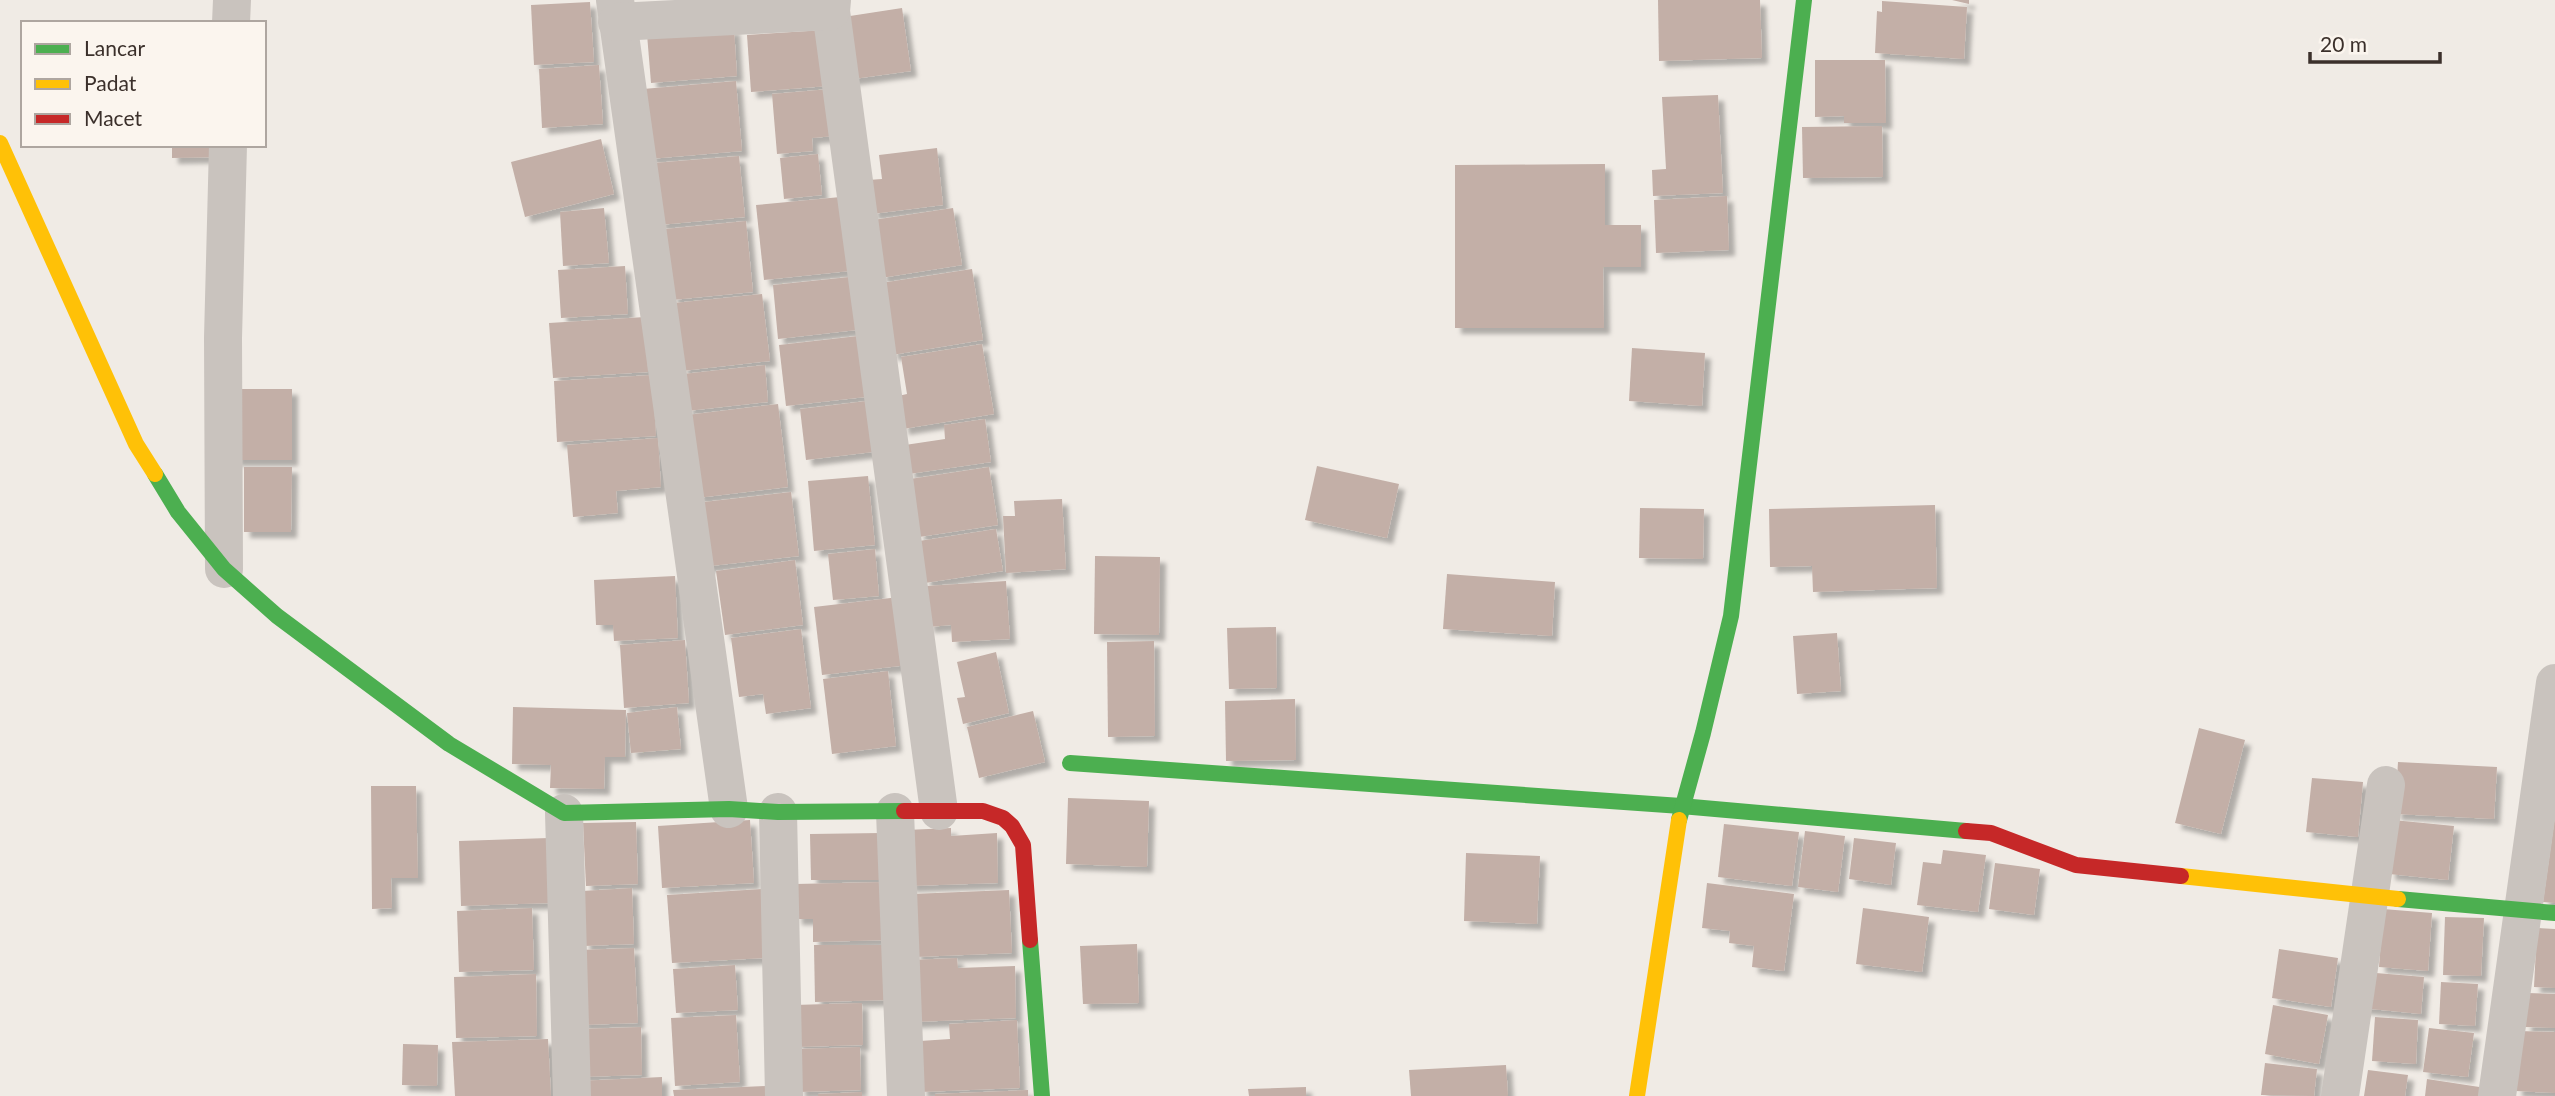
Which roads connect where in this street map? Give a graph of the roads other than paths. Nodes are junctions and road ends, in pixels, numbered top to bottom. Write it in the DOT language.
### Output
graph roads {
  1 [pos="232,0"];
  2 [pos="1804,0"];
  3 [pos="831,5"];
  4 [pos="616,11"];
  5 [pos="232,21"];
  6 [pos="0,143"];
  7 [pos="228,147"];
  8 [pos="224,569"];
  9 [pos="2555,683"];
  10 [pos="1070,763"];
  11 [pos="2386,785"];
  12 [pos="1681,806"];
  13 [pos="729,809"];
  14 [pos="939,811"];
  15 [pos="778,812"];
  16 [pos="895,812"];
  17 [pos="564,813"];
  18 [pos="2370,897"];
  19 [pos="2539,911"];
  20 [pos="572,1096"];
  21 [pos="784,1096"];
  22 [pos="906,1096"];
  23 [pos="1042,1096"];
  24 [pos="1637,1096"];
  25 [pos="2340,1096"];
  26 [pos="2497,1096"];
  1 -- 5 [label="street"];
  2 -- 12 [label="street"];
  3 -- 4 [label="street"];
  3 -- 14 [label="street"];
  4 -- 13 [label="street"];
  6 -- 8 [label="street"];
  7 -- 8 [label="street"];
  8 -- 17 [label="street"];
  9 -- 19 [label="street"];
  10 -- 12 [label="street"];
  11 -- 18 [label="street"];
  12 -- 18 [label="street"];
  12 -- 24 [label="street"];
  13 -- 15 [label="street"];
  13 -- 17 [label="street"];
  14 -- 16 [label="street"];
  14 -- 23 [label="street"];
  15 -- 16 [label="street"];
  15 -- 21 [label="street"];
  16 -- 22 [label="street"];
  17 -- 20 [label="street"];
  18 -- 19 [label="street"];
  18 -- 25 [label="street"];
  19 -- 26 [label="street"];
}
